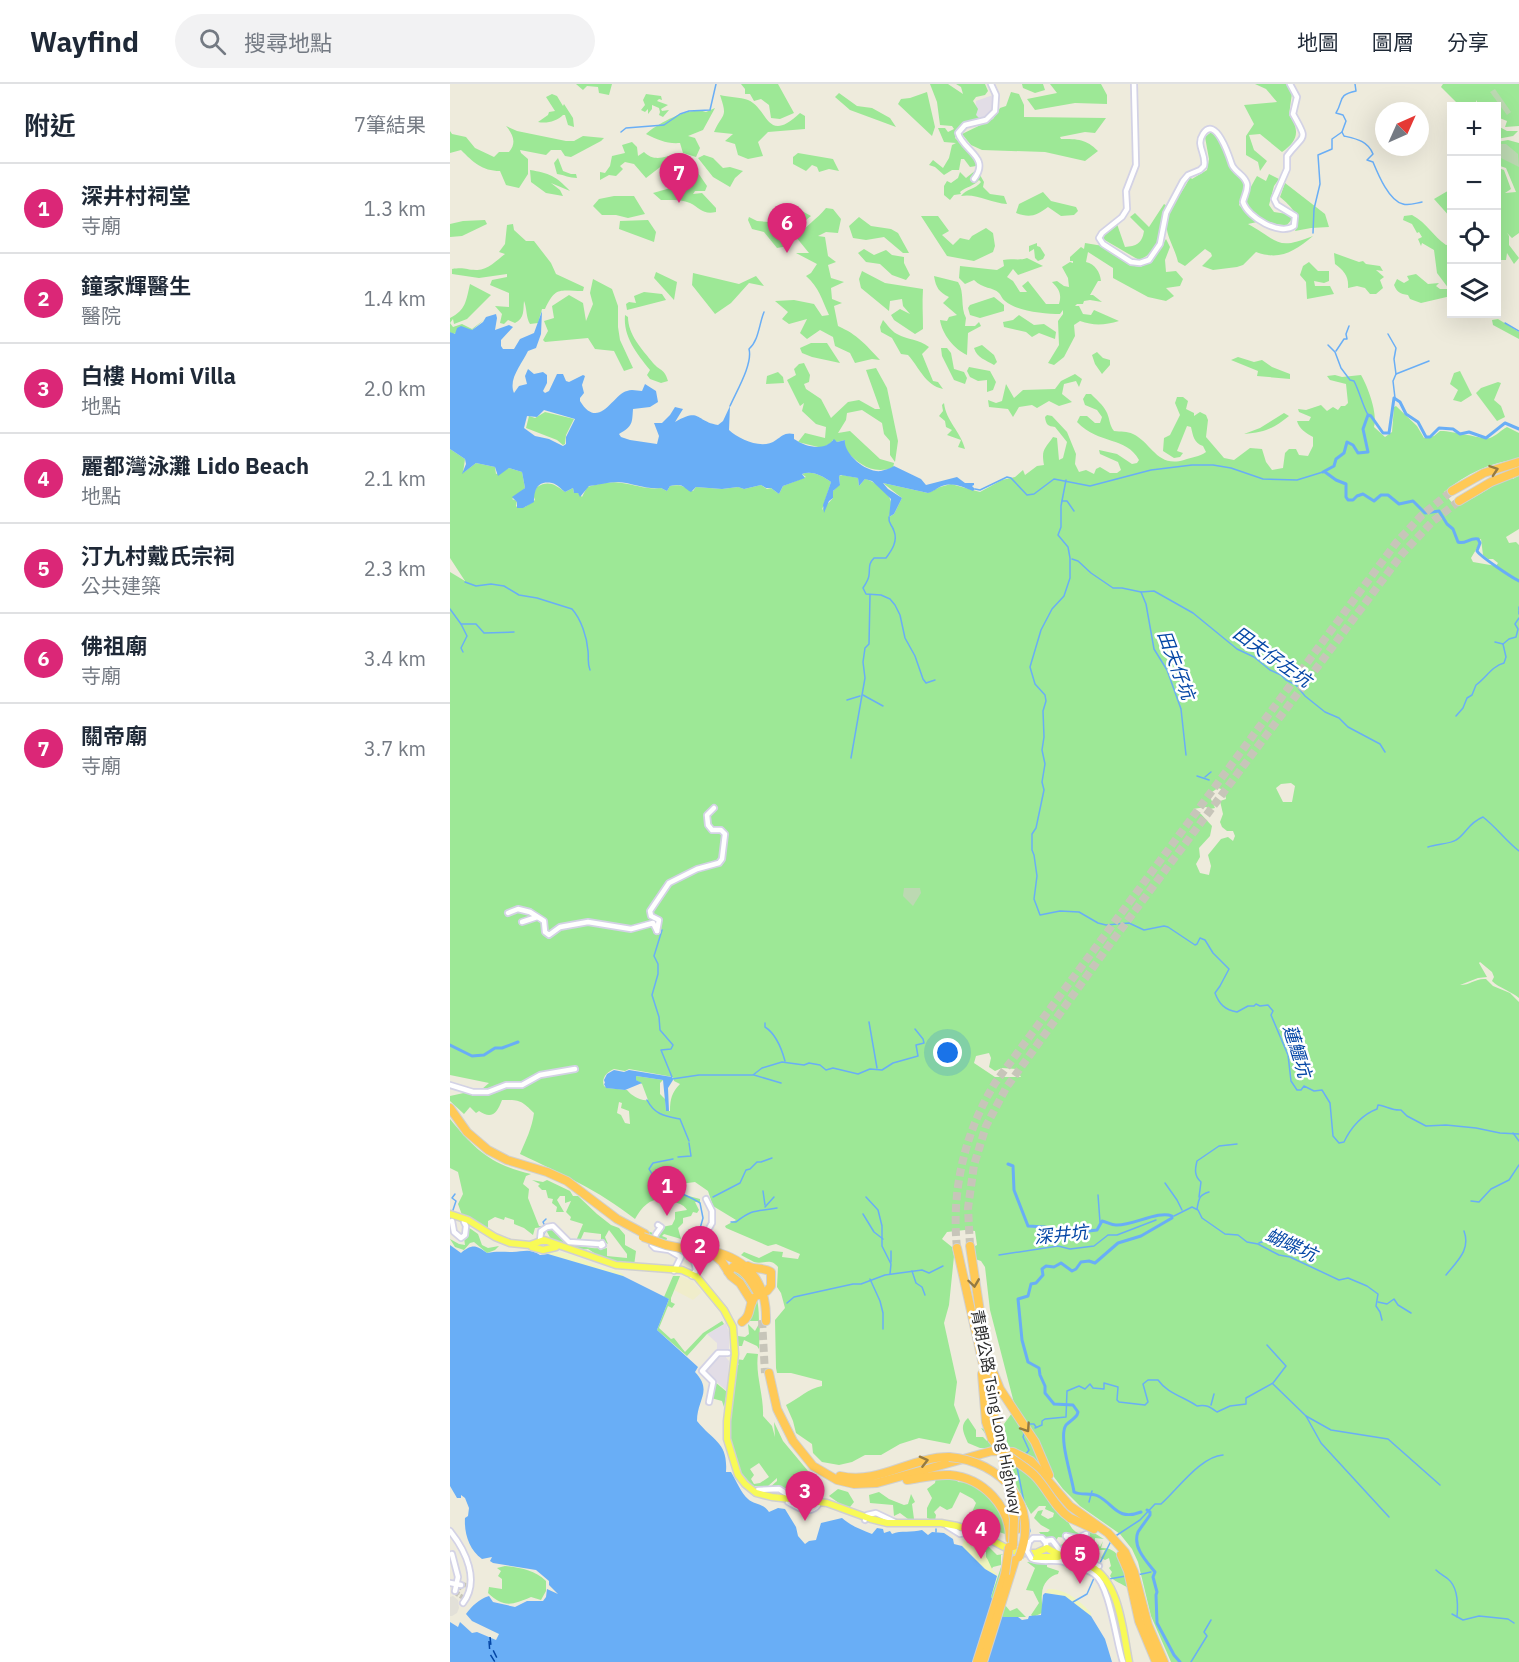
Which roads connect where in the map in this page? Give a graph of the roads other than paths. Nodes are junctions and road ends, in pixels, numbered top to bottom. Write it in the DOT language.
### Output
graph roads {
  1 [pos="991,84"];
  2 [pos="1134,84"];
  3 [pos="1290,84"];
  4 [pos="974,179"];
  5 [pos="1519,462"];
  6 [pos="1519,471"];
  7 [pos="1452,491"];
  8 [pos="1459,501"];
  9 [pos="714,808"];
  10 [pos="508,914"];
  11 [pos="539,917"];
  12 [pos="522,922"];
  13 [pos="575,1069"];
  14 [pos="450,1085"];
  15 [pos="450,1108"];
  16 [pos="450,1114"];
  17 [pos="706,1199"];
  18 [pos="451,1219"];
  19 [pos="468,1225"];
  20 [pos="658,1225"];
  21 [pos="644,1236"];
  22 [pos="690,1242"];
  23 [pos="542,1244"];
  24 [pos="599,1244"];
  25 [pos="970,1246"];
  26 [pos="957,1248"];
  27 [pos="712,1254"];
  28 [pos="681,1258"];
  29 [pos="739,1261"];
  30 [pos="608,1264"];
  31 [pos="674,1270"];
  32 [pos="728,1272"];
  33 [pos="693,1275"];
  34 [pos="757,1293"];
  35 [pos="734,1326"];
  36 [pos="731,1354"];
  37 [pos="987,1357"];
  38 [pos="709,1402"];
  39 [pos="998,1437"];
  40 [pos="1003,1452"];
  41 [pos="803,1454"];
  42 [pos="1034,1465"];
  43 [pos="907,1480"];
  44 [pos="1051,1483"];
  45 [pos="758,1490"];
  46 [pos="786,1500"];
  47 [pos="868,1520"];
  48 [pos="892,1524"];
  49 [pos="1088,1529"];
  50 [pos="450,1531"];
  51 [pos="1030,1535"];
  52 [pos="1013,1537"];
  53 [pos="1046,1551"];
  54 [pos="1014,1553"];
  55 [pos="452,1554"];
  56 [pos="1077,1557"];
  57 [pos="1099,1566"];
  58 [pos="1008,1576"];
  59 [pos="450,1583"];
  60 [pos="459,1585"];
  61 [pos="455,1591"];
  62 [pos="464,1600"];
  63 [pos="977,1662"];
  64 [pos="983,1662"];
  65 [pos="1126,1662"];
  66 [pos="1156,1662"];
  67 [pos="1164,1662"];
  1 -- 4 [label="street"];
  2 -- 3 [label="street"];
  7 -- 5 [label="highway, one-way"];
  6 -- 8 [label="highway"];
  9 -- 11 [label="street"];
  10 -- 11 [label="street"];
  11 -- 12 [label="street"];
  13 -- 14 [label="street"];
  15 -- 21 [label="highway"];
  16 -- 21 [label="highway"];
  17 -- 33 [label="street"];
  18 -- 19 [label="main road"];
  18 -- 19 [label="street"];
  18 -- 23 [label="main road"];
  19 -- 23 [label="main road"];
  20 -- 28 [label="street"];
  21 -- 27 [label="highway, bridge"];
  22 -- 28 [label="street"];
  23 -- 24 [label="street"];
  23 -- 30 [label="main road"];
  23 -- 30 [label="main road"];
  25 -- 37 [label="highway, 青朗公路 Tsing Long Highway, one-way"];
  26 -- 39 [label="highway, 青朗公路 Tsing Long Highway"];
  27 -- 29 [label="highway"];
  27 -- 32 [label="highway"];
  27 -- 34 [label="highway"];
  28 -- 31 [label="street"];
  29 -- 34 [label="highway"];
  29 -- 34 [label="highway"];
  30 -- 31 [label="main road"];
  31 -- 33 [label="main road"];
  32 -- 34 [label="highway"];
  32 -- 34 [label="highway"];
  33 -- 35 [label="main road"];
  33 -- 35 [label="main road"];
  34 -- 34 [label="highway"];
  34 -- 35 [label="highway"];
  35 -- 36 [label="main road"];
  36 -- 38 [label="street"];
  36 -- 46 [label="main road"];
  37 -- 39 [label="highway, 青朗公路 Tsing Long Highway"];
  37 -- 44 [label="highway, one-way"];
  39 -- 49 [label="highway, bridge"];
  39 -- 58 [label="highway, 青朗公路 Tsing Long Highway, bridge"];
  40 -- 41 [label="highway"];
  40 -- 42 [label="highway"];
  40 -- 43 [label="highway"];
  41 -- 43 [label="highway"];
  41 -- 58 [label="highway, one-way, bridge"];
  42 -- 44 [label="highway"];
  42 -- 49 [label="highway"];
  43 -- 58 [label="highway, bridge"];
  44 -- 67 [label="highway"];
  45 -- 46 [label="street"];
  46 -- 47 [label="main road"];
  47 -- 48 [label="main road"];
  47 -- 48 [label="street"];
  48 -- 54 [label="main road"];
  48 -- 54 [label="main road"];
  49 -- 56 [label="street"];
  49 -- 66 [label="highway"];
  50 -- 62 [label="street"];
  51 -- 52 [label="street"];
  51 -- 53 [label="street"];
  51 -- 65 [label="street, bridge"];
  53 -- 54 [label="main road, bridge"];
  53 -- 56 [label="street"];
  53 -- 65 [label="main road"];
  55 -- 60 [label="street"];
  56 -- 57 [label="street"];
  58 -- 63 [label="highway"];
  58 -- 64 [label="highway"];
  59 -- 60 [label="street"];
  60 -- 61 [label="street"];
}
